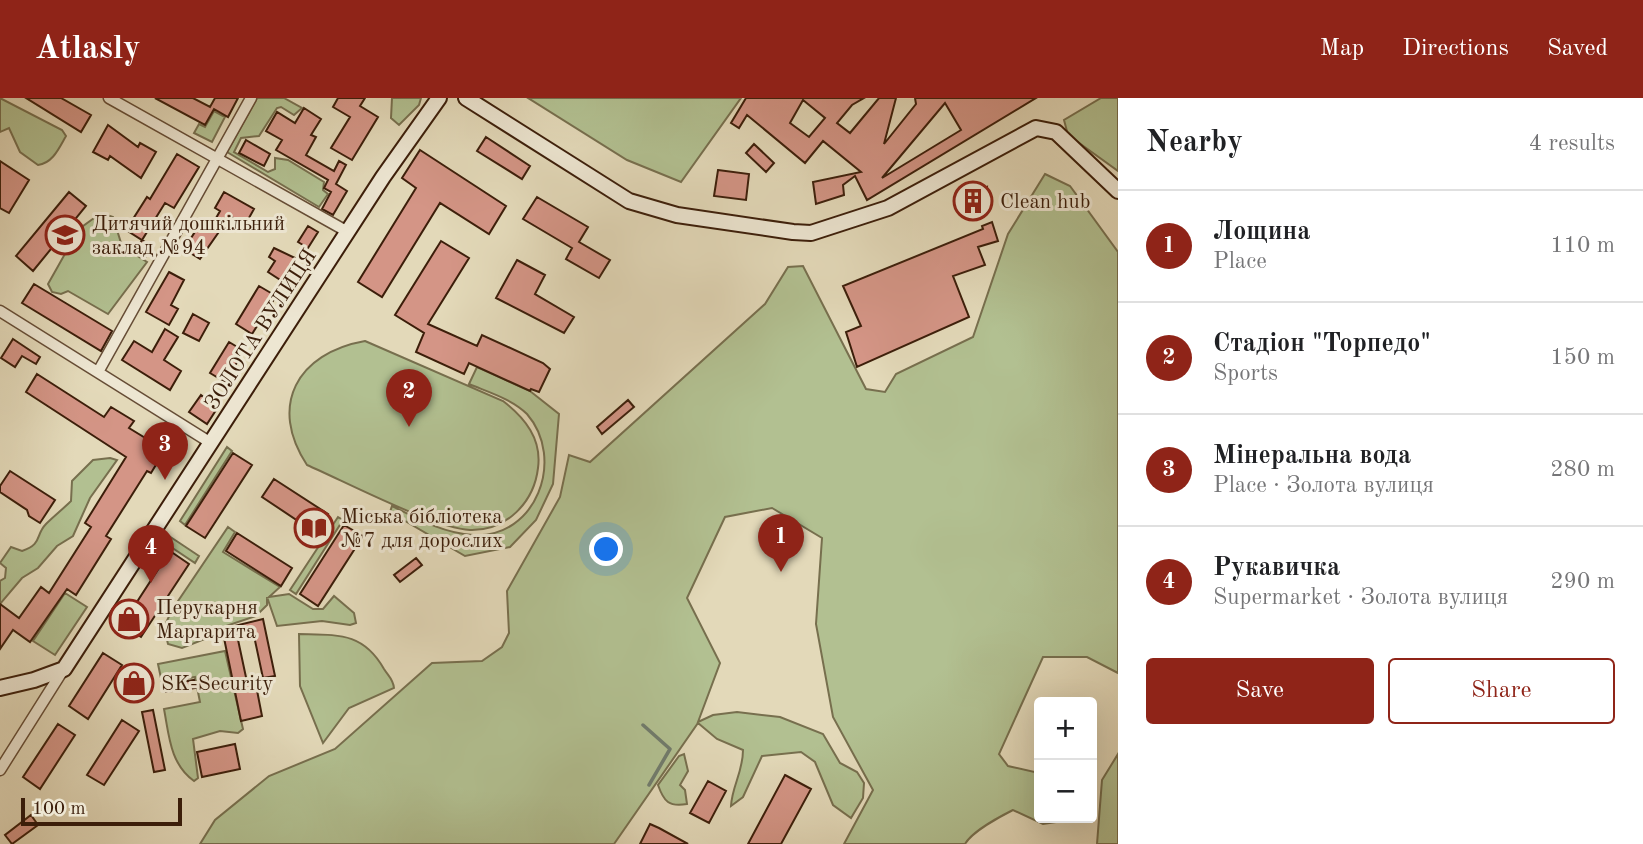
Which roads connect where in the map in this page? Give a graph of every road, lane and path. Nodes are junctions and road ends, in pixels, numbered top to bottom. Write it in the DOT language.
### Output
graph roads {
  1 [pos="109,98"];
  2 [pos="251,98"];
  3 [pos="439,98"];
  4 [pos="466,98"];
  5 [pos="217,158"];
  6 [pos="1118,191"];
  7 [pos="348,232"];
  8 [pos="0,311"];
  9 [pos="98,372"];
  10 [pos="211,443"];
  11 [pos="64,668"];
  12 [pos="0,688"];
  13 [pos="0,770"];
  1 -- 5 [label="street"];
  2 -- 5 [label="street"];
  3 -- 7 [label="street, ЗОЛОТА ВУЛИЦЯ"];
  4 -- 6 [label="street"];
  5 -- 7 [label="street"];
  5 -- 9 [label="street"];
  7 -- 10 [label="street, ЗОЛОТА ВУЛИЦЯ"];
  8 -- 9 [label="street"];
  9 -- 10 [label="street"];
  10 -- 11 [label="street, ЗОЛОТА ВУЛИЦЯ"];
  11 -- 12 [label="street"];
  11 -- 13 [label="street"];
}
